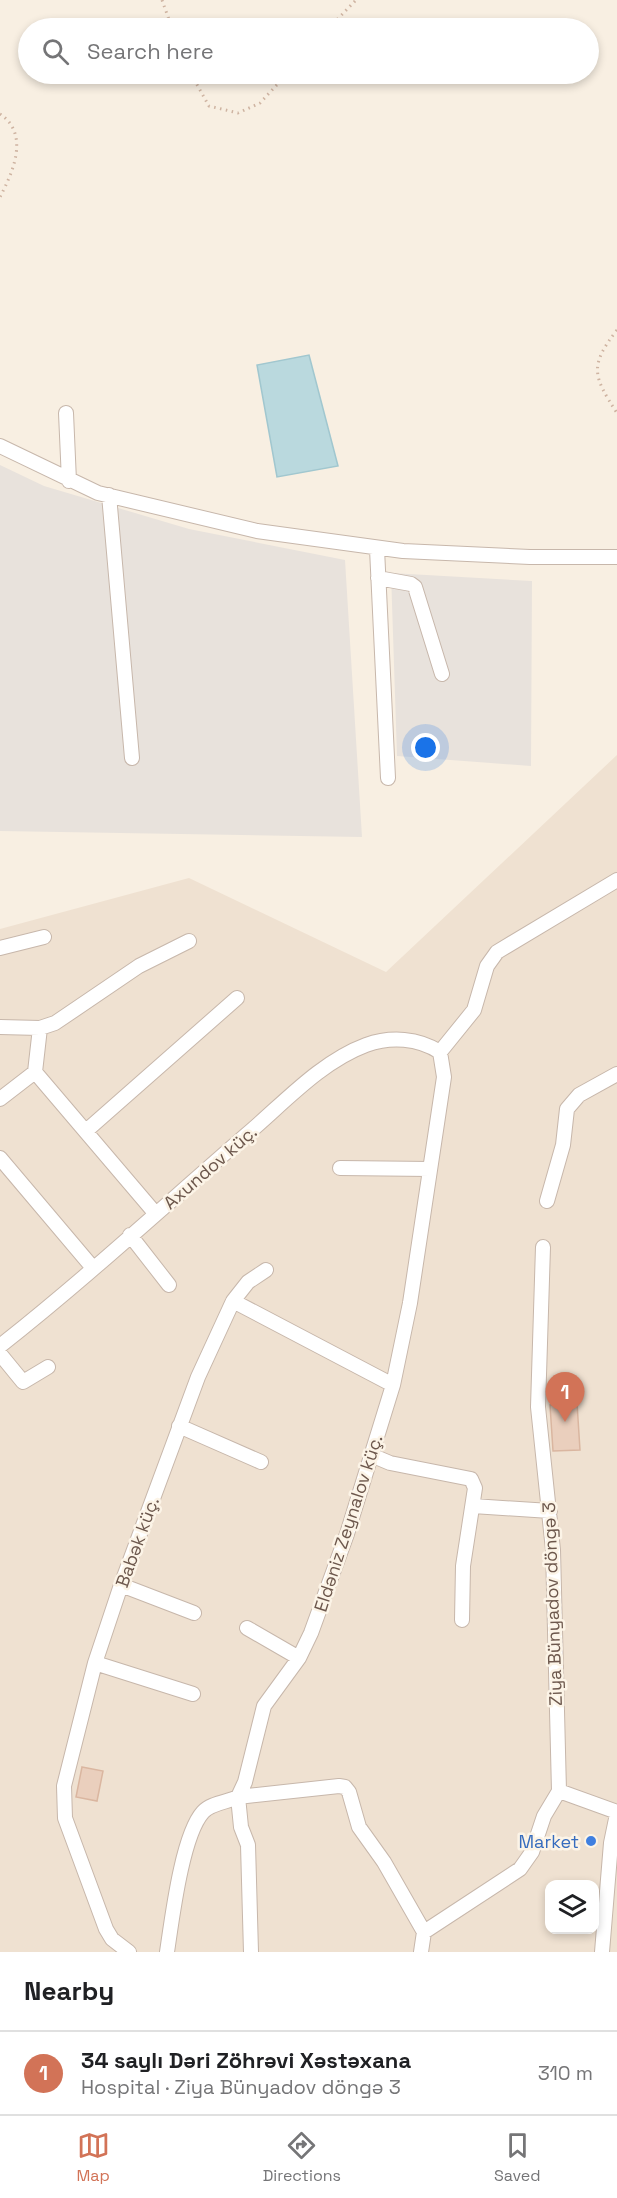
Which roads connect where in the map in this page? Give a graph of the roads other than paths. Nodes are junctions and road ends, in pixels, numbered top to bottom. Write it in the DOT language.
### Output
graph roads {
  1 [pos="66,413"];
  2 [pos="0,446"];
  3 [pos="69,481"];
  4 [pos="109,495"];
  5 [pos="377,549"];
  6 [pos="617,557"];
  7 [pos="378,578"];
  8 [pos="442,674"];
  9 [pos="132,758"];
  10 [pos="388,778"];
  11 [pos="617,880"];
  12 [pos="44,937"];
  13 [pos="189,941"];
  14 [pos="0,948"];
  15 [pos="237,998"];
  16 [pos="0,1027"];
  17 [pos="40,1028"];
  18 [pos="440,1052"];
  19 [pos="35,1072"];
  20 [pos="617,1074"];
  21 [pos="0,1099"];
  22 [pos="86,1131"];
  23 [pos="0,1158"];
  24 [pos="340,1168"];
  25 [pos="430,1169"];
  26 [pos="547,1201"];
  27 [pos="155,1213"];
  28 [pos="130,1235"];
  29 [pos="543,1247"];
  30 [pos="93,1268"];
  31 [pos="266,1270"];
  32 [pos="169,1285"];
  33 [pos="233,1301"];
  34 [pos="0,1346"];
  35 [pos="0,1354"];
  36 [pos="48,1367"];
  37 [pos="393,1384"];
  38 [pos="179,1426"];
  39 [pos="372,1455"];
  40 [pos="261,1462"];
  41 [pos="473,1506"];
  42 [pos="550,1511"];
  43 [pos="120,1585"];
  44 [pos="194,1613"];
  45 [pos="462,1620"];
  46 [pos="247,1628"];
  47 [pos="299,1658"];
  48 [pos="95,1663"];
  49 [pos="193,1694"];
  50 [pos="559,1791"];
  51 [pos="238,1797"];
  52 [pos="617,1813"];
  53 [pos="424,1932"];
  54 [pos="129,1952"];
  55 [pos="167,1952"];
  56 [pos="251,1952"];
  57 [pos="421,1952"];
  58 [pos="602,1952"];
  1 -- 3 [label="street"];
  2 -- 3 [label="street"];
  3 -- 4 [label="street"];
  4 -- 5 [label="street"];
  4 -- 9 [label="street"];
  5 -- 6 [label="street"];
  5 -- 7 [label="street"];
  7 -- 8 [label="street"];
  7 -- 10 [label="street"];
  11 -- 18 [label="street"];
  12 -- 14 [label="street"];
  13 -- 17 [label="street"];
  15 -- 22 [label="street"];
  16 -- 17 [label="street"];
  17 -- 19 [label="street"];
  18 -- 25 [label="street, Eldəniz Zeynalov küç."];
  18 -- 27 [label="street, Axundov küç."];
  19 -- 21 [label="street"];
  19 -- 22 [label="street"];
  20 -- 26 [label="street"];
  22 -- 27 [label="street"];
  23 -- 30 [label="street"];
  24 -- 25 [label="street"];
  25 -- 37 [label="street, Eldəniz Zeynalov küç."];
  27 -- 28 [label="street, Axundov küç."];
  28 -- 30 [label="street, Axundov küç."];
  28 -- 32 [label="street"];
  29 -- 42 [label="street, Ziya Bünyadov döngə 3"];
  30 -- 34 [label="street, Axundov küç."];
  31 -- 33 [label="street, Babək küç."];
  33 -- 37 [label="street"];
  33 -- 38 [label="street, Babək küç."];
  35 -- 36 [label="street"];
  37 -- 39 [label="street, Eldəniz Zeynalov küç."];
  38 -- 40 [label="street"];
  38 -- 43 [label="street, Babək küç."];
  39 -- 41 [label="street"];
  39 -- 47 [label="street, Eldəniz Zeynalov küç."];
  41 -- 42 [label="street"];
  41 -- 45 [label="street"];
  42 -- 50 [label="street, Ziya Bünyadov döngə 3"];
  43 -- 44 [label="street"];
  43 -- 48 [label="street, Babək küç."];
  46 -- 47 [label="street"];
  47 -- 51 [label="street, Eldəniz Zeynalov küç."];
  48 -- 49 [label="street"];
  48 -- 54 [label="street, Babək küç."];
  50 -- 52 [label="street"];
  50 -- 53 [label="street"];
  51 -- 53 [label="street"];
  51 -- 55 [label="street"];
  51 -- 56 [label="street"];
  52 -- 58 [label="street"];
  53 -- 57 [label="street"];
}
